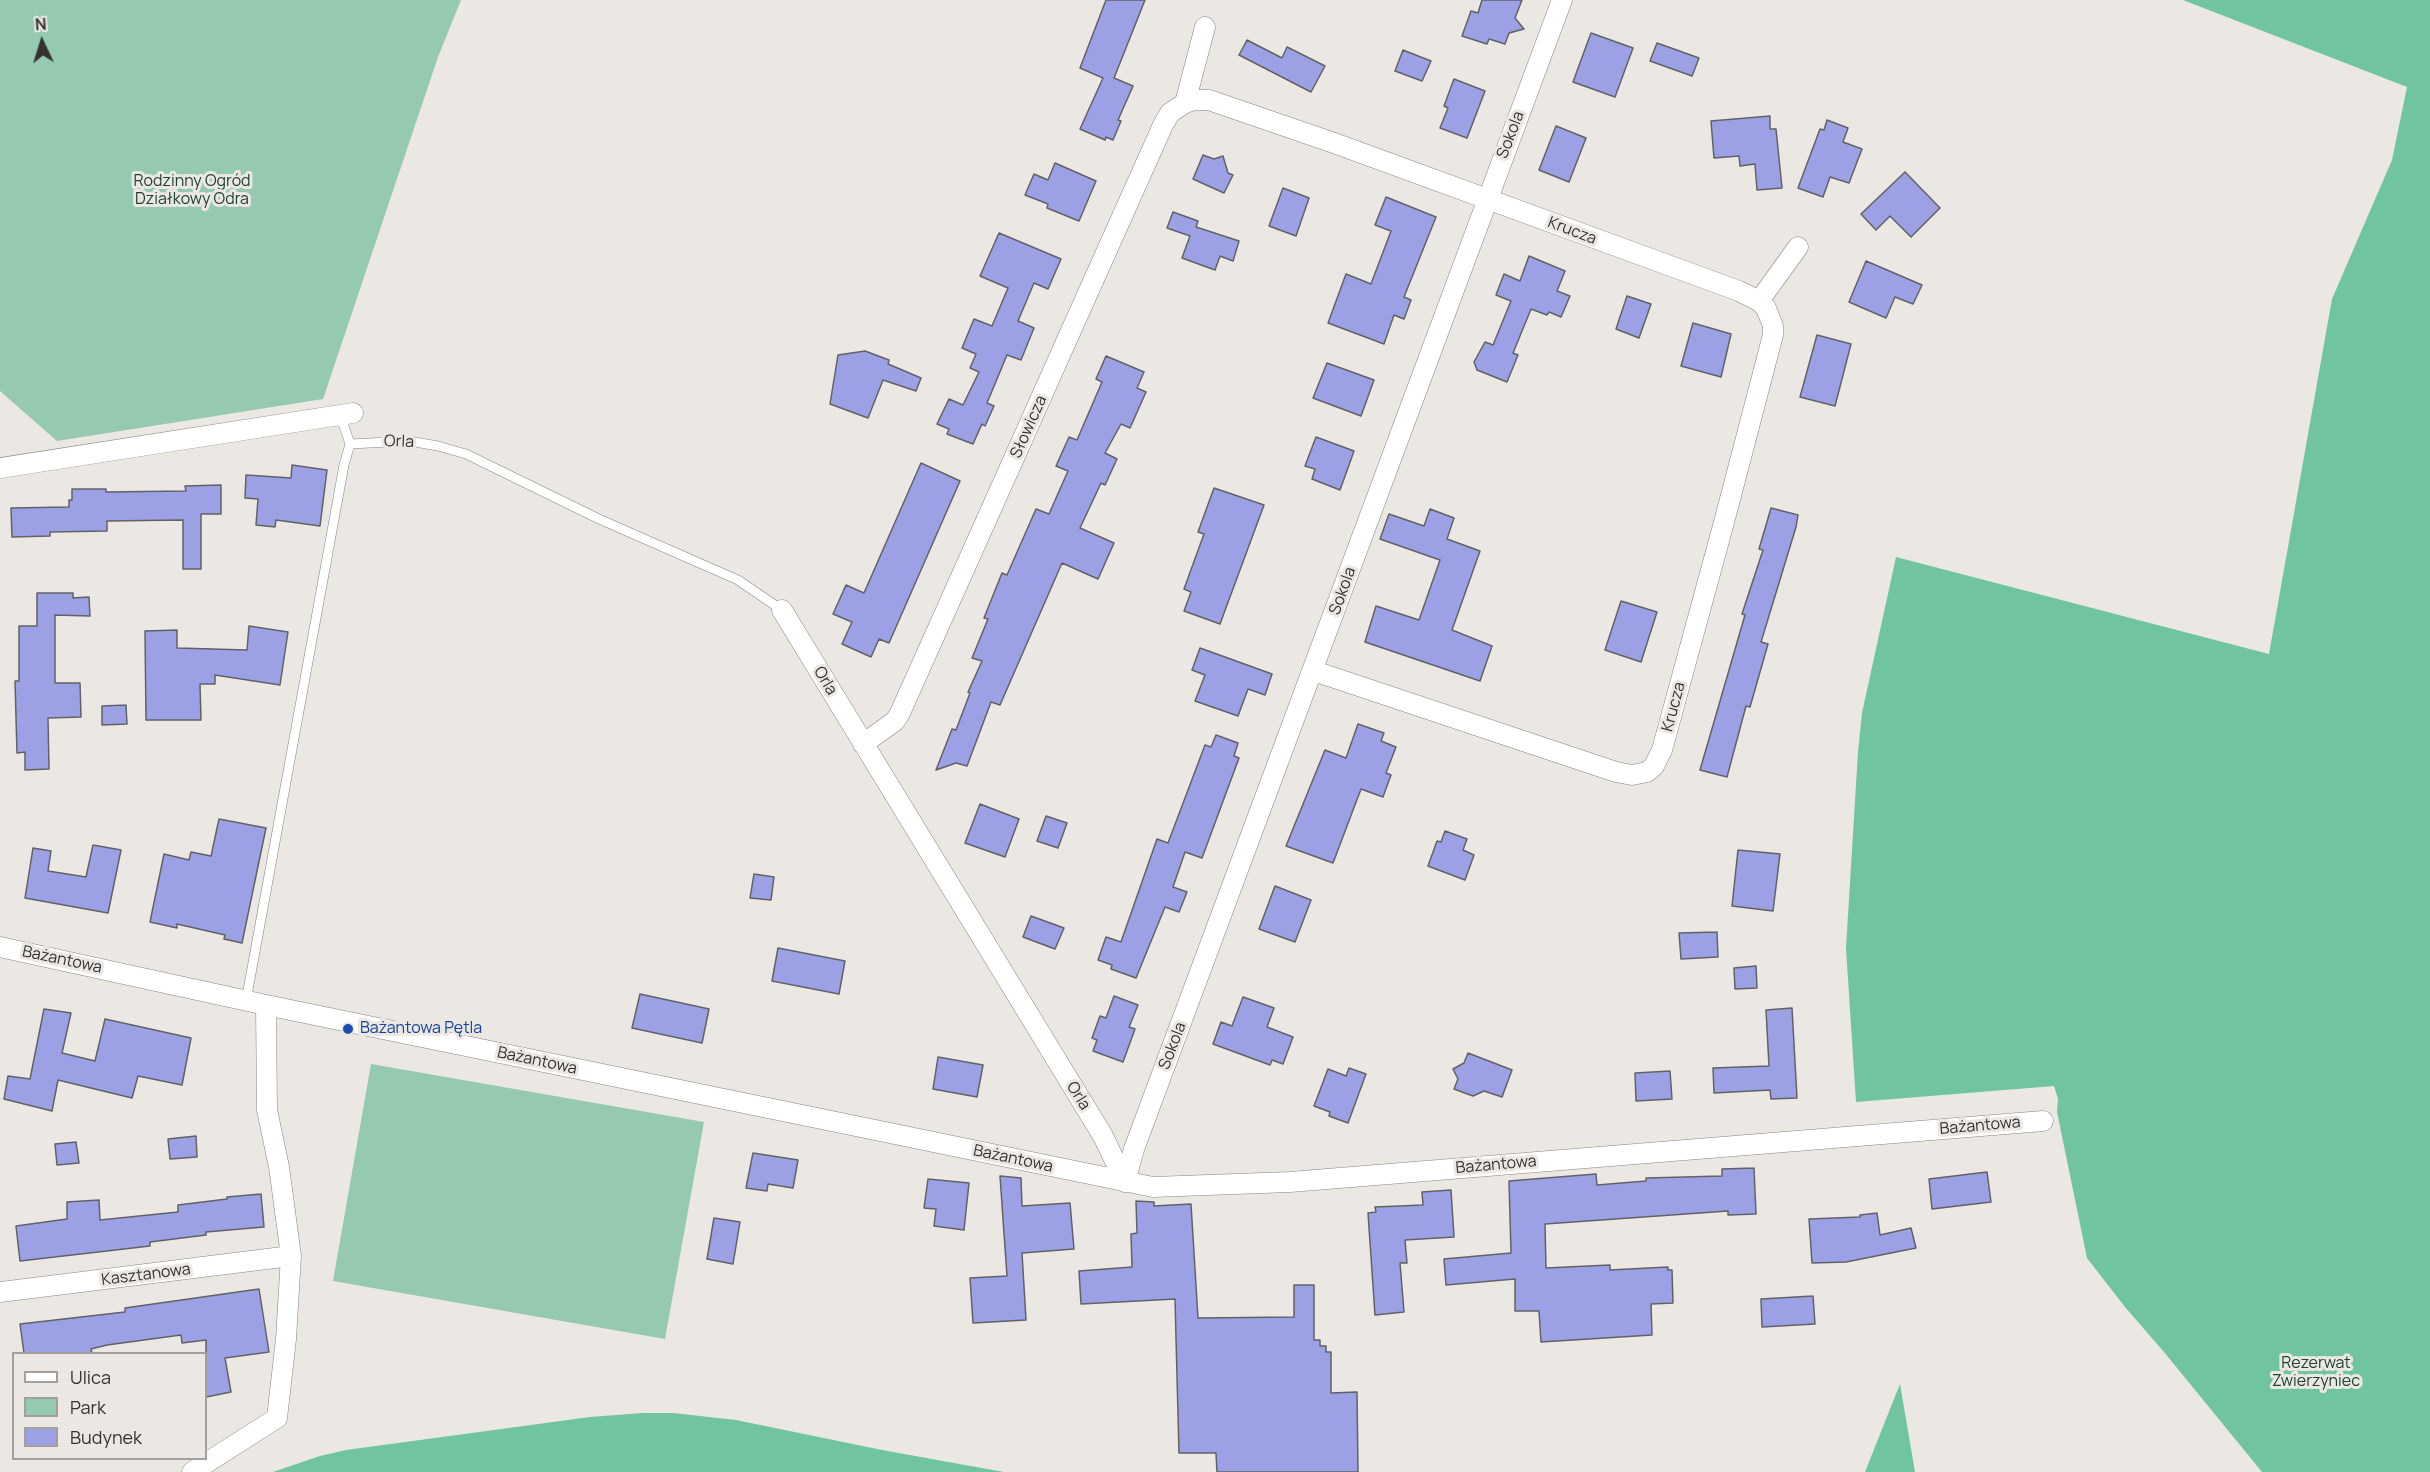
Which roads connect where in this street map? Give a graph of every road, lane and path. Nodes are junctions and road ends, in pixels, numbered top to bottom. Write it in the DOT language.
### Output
graph roads {
  1 [pos="1562,0"];
  2 [pos="1205,27"];
  3 [pos="1185,103"];
  4 [pos="1487,200"];
  5 [pos="1798,247"];
  6 [pos="1759,301"];
  7 [pos="345,415"];
  8 [pos="350,444"];
  9 [pos="0,468"];
  10 [pos="782,610"];
  11 [pos="1314,671"];
  12 [pos="863,744"];
  13 [pos="0,947"];
  14 [pos="246,1000"];
  15 [pos="266,1005"];
  16 [pos="2043,1121"];
  17 [pos="1125,1182"];
  18 [pos="291,1256"];
  19 [pos="0,1292"];
  20 [pos="192,1472"];
  1 -- 4 [label="street, Sokola"];
  2 -- 3 [label="street"];
  3 -- 4 [label="street"];
  3 -- 12 [label="street, Słowicza"];
  4 -- 6 [label="street, Krucza"];
  4 -- 11 [label="street, Sokola"];
  5 -- 6 [label="street"];
  6 -- 11 [label="street, Krucza"];
  7 -- 8 [label="lane"];
  7 -- 9 [label="street"];
  8 -- 10 [label="lane, Orla"];
  8 -- 14 [label="lane"];
  10 -- 12 [label="street, Orla"];
  11 -- 17 [label="street, Sokola"];
  12 -- 17 [label="street, Orla"];
  13 -- 14 [label="street, Bażantowa"];
  14 -- 15 [label="street, Bażantowa"];
  15 -- 17 [label="street, Bażantowa"];
  15 -- 18 [label="street"];
  16 -- 17 [label="street, Bażantowa"];
  18 -- 19 [label="street, Kasztanowa"];
  18 -- 20 [label="street"];
}
